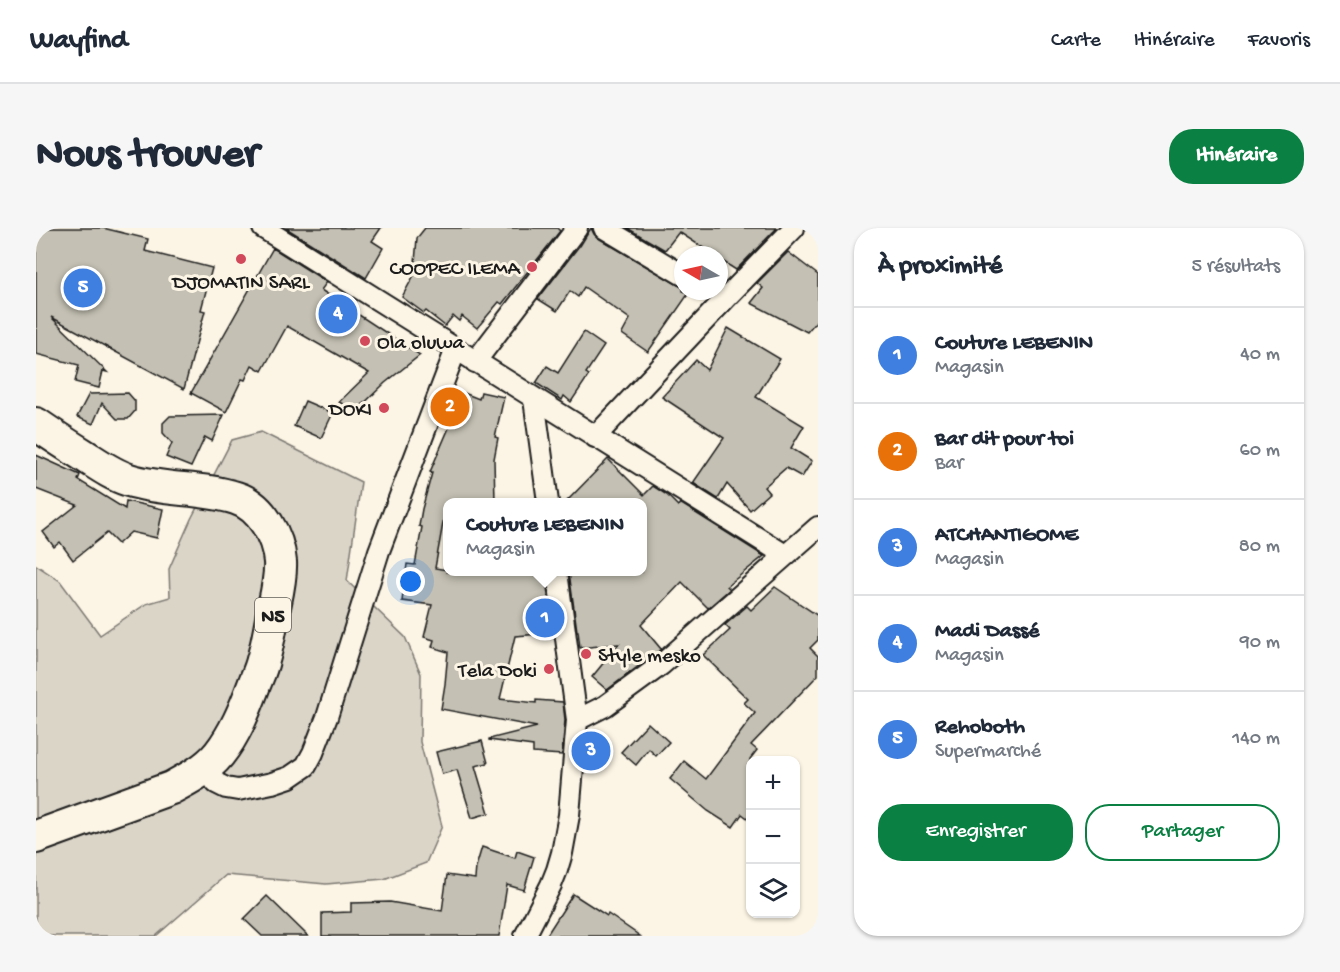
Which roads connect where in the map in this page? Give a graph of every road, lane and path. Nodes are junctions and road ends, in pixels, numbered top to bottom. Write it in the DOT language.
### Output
graph roads {
  1 [pos="262,228"];
  2 [pos="577,228"];
  3 [pos="604,228"];
  4 [pos="794,228"];
  5 [pos="674,269"];
  6 [pos="728,286"];
  7 [pos="714,300"];
  8 [pos="456,349"];
  9 [pos="475,362"];
  10 [pos="534,399"];
  11 [pos="36,424"];
  12 [pos="594,437"];
  13 [pos="547,498"];
  14 [pos="818,527"];
  15 [pos="785,555"];
  16 [pos="558,576"];
  17 [pos="577,720"];
  18 [pos="206,767"];
  19 [pos="36,837"];
  20 [pos="525,936"];
  1 -- 8 [label="street"];
  2 -- 9 [label="street"];
  3 -- 5 [label="street"];
  4 -- 6 [label="street"];
  7 -- 12 [label="street"];
  8 -- 9 [label="street"];
  8 -- 18 [label="street"];
  9 -- 10 [label="street"];
  10 -- 12 [label="street"];
  10 -- 13 [label="street"];
  11 -- 18 [label="main road, N5"];
  12 -- 15 [label="street"];
  14 -- 15 [label="street"];
  15 -- 17 [label="street"];
  16 -- 17 [label="street"];
  17 -- 20 [label="street"];
  18 -- 19 [label="main road, N5"];
}
